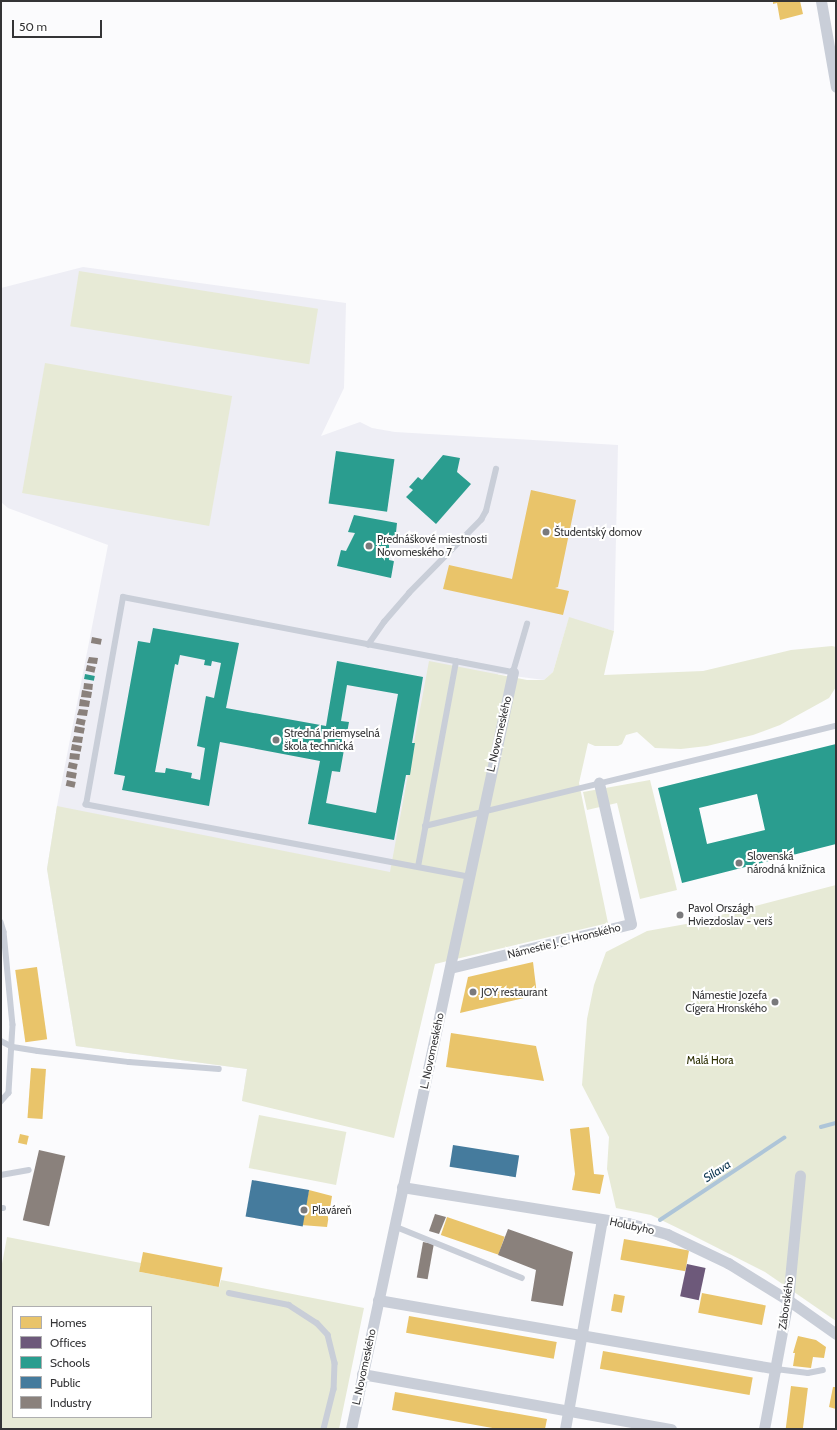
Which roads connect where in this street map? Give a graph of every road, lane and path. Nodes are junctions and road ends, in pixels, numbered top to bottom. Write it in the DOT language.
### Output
graph roads {
  1 [pos="821,1"];
  2 [pos="836,87"];
  3 [pos="496,469"];
  4 [pos="526,624"];
  5 [pos="368,645"];
  6 [pos="456,661"];
  7 [pos="513,672"];
  8 [pos="836,726"];
  9 [pos="598,784"];
  10 [pos="482,814"];
  11 [pos="425,826"];
  12 [pos="418,867"];
  13 [pos="468,877"];
  14 [pos="1,922"];
  15 [pos="450,968"];
  16 [pos="1,1041"];
  17 [pos="13,1047"];
  18 [pos="219,1068"];
  19 [pos="1,1102"];
  20 [pos="29,1170"];
  21 [pos="1,1175"];
  22 [pos="800,1176"];
  23 [pos="402,1187"];
  24 [pos="602,1220"];
  25 [pos="394,1226"];
  26 [pos="522,1278"];
  27 [pos="229,1293"];
  28 [pos="378,1300"];
  29 [pos="788,1300"];
  30 [pos="836,1334"];
  31 [pos="582,1336"];
  32 [pos="776,1369"];
  33 [pos="823,1370"];
  34 [pos="362,1374"];
  35 [pos="568,1411"];
  36 [pos="324,1429"];
  37 [pos="351,1429"];
  38 [pos="565,1429"];
  39 [pos="671,1429"];
  40 [pos="764,1429"];
  1 -- 2 [label="street"];
  3 -- 5 [label="lane"];
  4 -- 7 [label="lane"];
  5 -- 6 [label="lane"];
  5 -- 12 [label="lane"];
  6 -- 7 [label="lane"];
  6 -- 11 [label="lane"];
  7 -- 10 [label="street, L. Novomeského"];
  8 -- 9 [label="lane"];
  9 -- 10 [label="lane"];
  9 -- 15 [label="street, Námestie J. C. Hronského"];
  10 -- 11 [label="lane"];
  10 -- 13 [label="street, L. Novomeského"];
  11 -- 12 [label="lane"];
  12 -- 13 [label="lane"];
  13 -- 15 [label="street, L. Novomeského"];
  14 -- 17 [label="lane"];
  15 -- 23 [label="street, L. Novomeského"];
  16 -- 17 [label="lane"];
  17 -- 18 [label="lane"];
  17 -- 19 [label="lane"];
  20 -- 21 [label="lane"];
  22 -- 29 [label="street, Záborského"];
  23 -- 24 [label="street, Holubyho"];
  23 -- 25 [label="street, L. Novomeského"];
  24 -- 29 [label="street, Holubyho"];
  24 -- 31 [label="street"];
  25 -- 26 [label="lane"];
  25 -- 28 [label="street, L. Novomeského"];
  27 -- 36 [label="lane"];
  28 -- 31 [label="street"];
  28 -- 34 [label="street, L. Novomeského"];
  29 -- 30 [label="street, Holubyho"];
  29 -- 32 [label="street, Záborského"];
  31 -- 32 [label="street"];
  31 -- 35 [label="street"];
  32 -- 33 [label="lane"];
  32 -- 40 [label="street, Záborského"];
  34 -- 35 [label="street"];
  34 -- 37 [label="street, L. Novomeského"];
  35 -- 38 [label="street"];
  35 -- 39 [label="street"];
}
